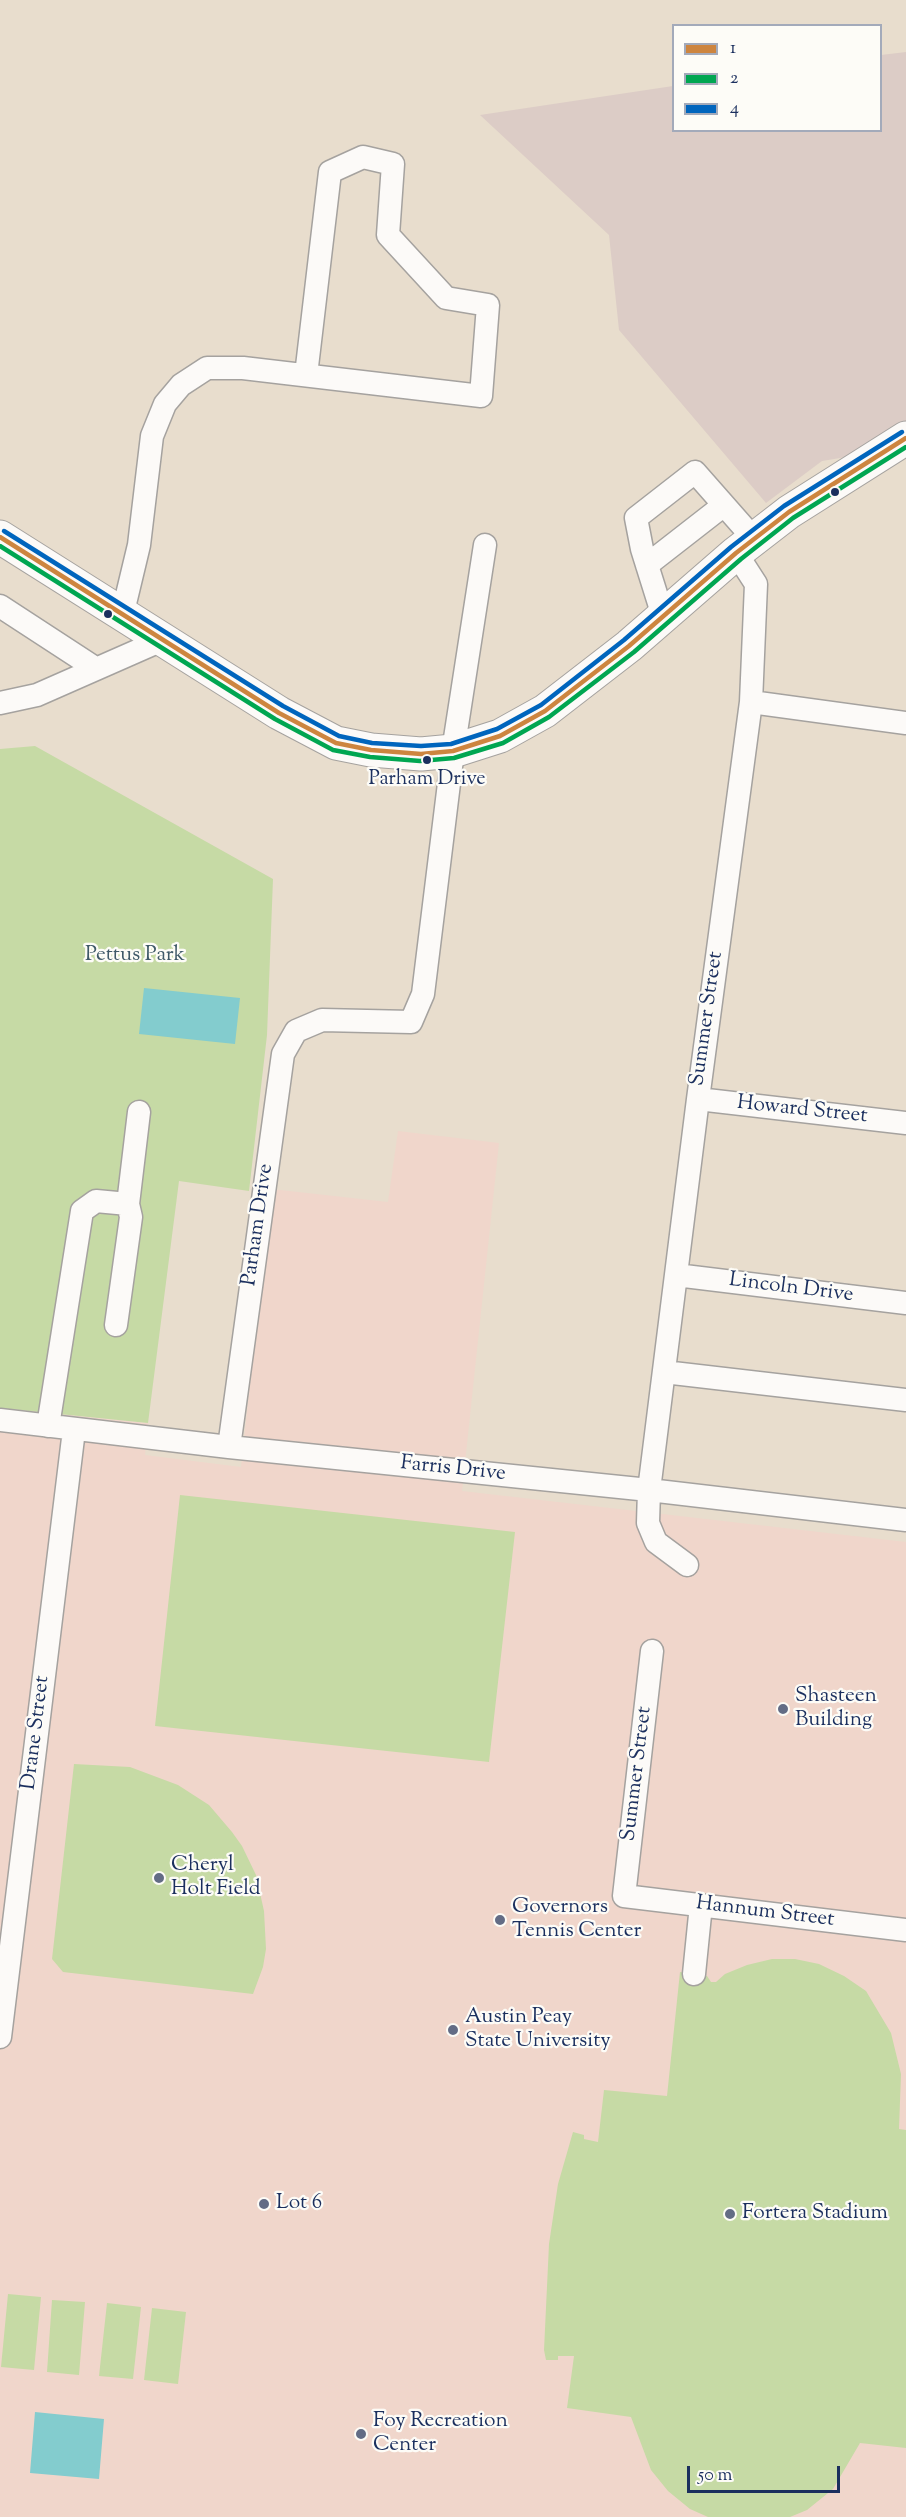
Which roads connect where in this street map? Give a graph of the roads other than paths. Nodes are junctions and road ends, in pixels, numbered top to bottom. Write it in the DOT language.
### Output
graph roads {
  1 [pos="306,375"];
  2 [pos="906,438"];
  3 [pos="724,505"];
  4 [pos="0,537"];
  5 [pos="484,545"];
  6 [pos="745,546"];
  7 [pos="647,565"];
  8 [pos="0,606"];
  9 [pos="122,616"];
  10 [pos="663,616"];
  11 [pos="162,640"];
  12 [pos="95,668"];
  13 [pos="751,702"];
  14 [pos="0,703"];
  15 [pos="906,723"];
  16 [pos="453,751"];
  17 [pos="698,1099"];
  18 [pos="139,1112"];
  19 [pos="906,1123"];
  20 [pos="128,1204"];
  21 [pos="676,1275"];
  22 [pos="906,1303"];
  23 [pos="116,1325"];
  24 [pos="664,1372"];
  25 [pos="906,1400"];
  26 [pos="0,1420"];
  27 [pos="48,1426"];
  28 [pos="74,1430"];
  29 [pos="228,1447"];
  30 [pos="649,1490"];
  31 [pos="906,1520"];
  32 [pos="687,1564"];
  33 [pos="652,1651"];
  34 [pos="624,1896"];
  35 [pos="701,1905"];
  36 [pos="906,1930"];
  37 [pos="694,1974"];
  38 [pos="0,2037"];
  1 -- 1 [label="street"];
  1 -- 9 [label="street"];
  2 -- 6 [label="highway"];
  3 -- 6 [label="street, Summer Street"];
  3 -- 7 [label="street"];
  3 -- 7 [label="street, Summer Street"];
  4 -- 9 [label="highway"];
  5 -- 16 [label="street, Parham Drive"];
  6 -- 10 [label="highway"];
  6 -- 13 [label="street, Summer Street"];
  7 -- 10 [label="street"];
  8 -- 12 [label="street"];
  9 -- 11 [label="highway"];
  10 -- 16 [label="highway"];
  11 -- 12 [label="street"];
  11 -- 16 [label="highway"];
  12 -- 14 [label="street"];
  13 -- 15 [label="street"];
  13 -- 17 [label="street, Summer Street"];
  16 -- 29 [label="street, Parham Drive"];
  17 -- 19 [label="street, Howard Street"];
  17 -- 21 [label="street, Summer Street"];
  18 -- 20 [label="street"];
  20 -- 23 [label="street"];
  20 -- 27 [label="street"];
  21 -- 22 [label="street, Lincoln Drive"];
  21 -- 24 [label="street, Summer Street"];
  24 -- 25 [label="street"];
  24 -- 30 [label="street, Summer Street"];
  26 -- 27 [label="street, Farris Drive"];
  27 -- 28 [label="street, Farris Drive"];
  28 -- 29 [label="street, Farris Drive"];
  28 -- 38 [label="street, Drane Street"];
  29 -- 30 [label="street, Farris Drive"];
  30 -- 31 [label="street, Farris Drive"];
  30 -- 32 [label="street, Summer Street"];
  33 -- 34 [label="street, Summer Street"];
  34 -- 35 [label="street, Hannum Street"];
  35 -- 36 [label="street, Hannum Street"];
  35 -- 37 [label="street"];
}
